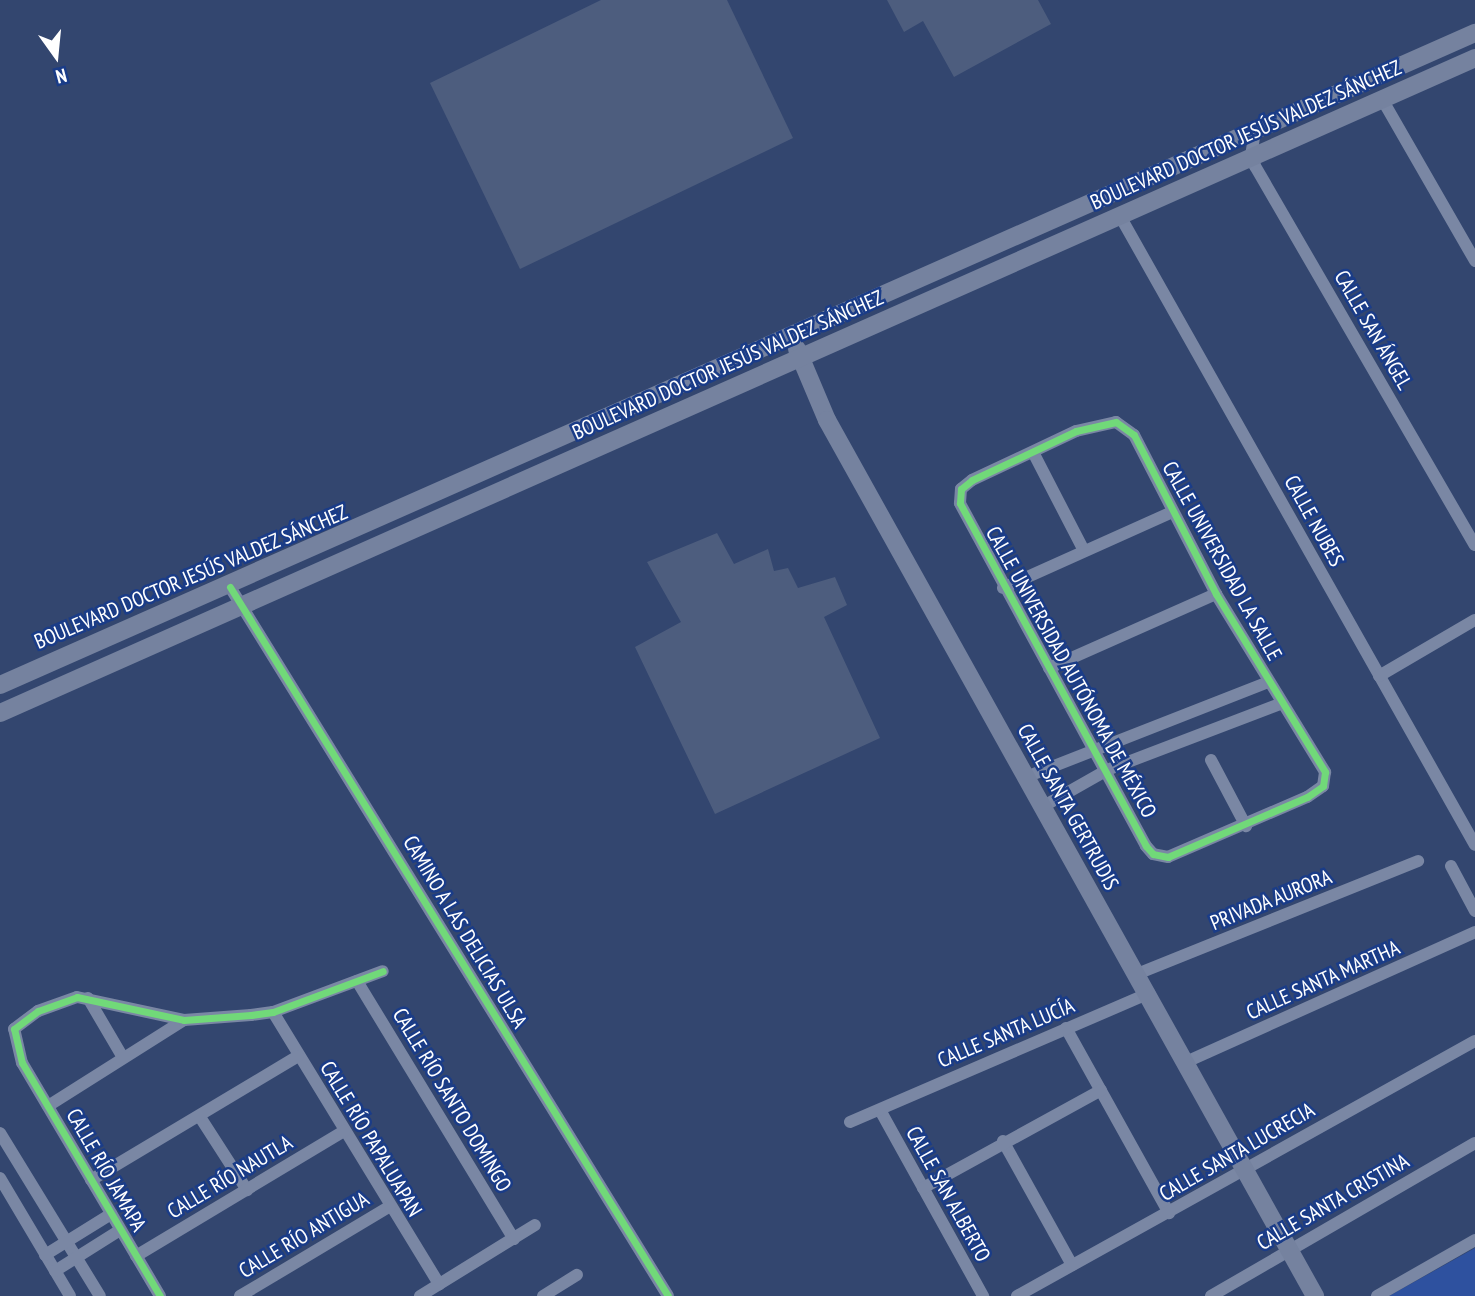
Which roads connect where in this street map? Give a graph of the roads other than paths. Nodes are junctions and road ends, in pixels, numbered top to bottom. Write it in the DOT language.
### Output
graph roads {
  1 [pos="1475,33"];
  2 [pos="1475,58"];
  3 [pos="1382,99"];
  4 [pos="1255,131"];
  5 [pos="1251,156"];
  6 [pos="1120,216"];
  7 [pos="1475,261"];
  8 [pos="792,336"];
  9 [pos="800,359"];
  10 [pos="1034,454"];
  11 [pos="1172,512"];
  12 [pos="1475,545"];
  13 [pos="1084,551"];
  14 [pos="230,587"];
  15 [pos="1003,588"];
  16 [pos="1216,594"];
  17 [pos="243,605"];
  18 [pos="1475,620"];
  19 [pos="1049,668"];
  20 [pos="1379,677"];
  21 [pos="1269,682"];
  22 [pos="0,685"];
  23 [pos="1282,703"];
  24 [pos="0,713"];
  25 [pos="1095,749"];
  26 [pos="1211,760"];
  27 [pos="1107,770"];
  28 [pos="1026,777"];
  29 [pos="1042,807"];
  30 [pos="1246,826"];
  31 [pos="1475,845"];
  32 [pos="1418,861"];
  33 [pos="1451,866"];
  34 [pos="1475,911"];
  35 [pos="1475,932"];
  36 [pos="383,971"];
  37 [pos="1137,974"];
  38 [pos="357,981"];
  39 [pos="1149,993"];
  40 [pos="88,998"];
  41 [pos="273,1012"];
  42 [pos="184,1020"];
  43 [pos="1066,1028"];
  44 [pos="1475,1041"];
  45 [pos="122,1056"];
  46 [pos="298,1056"];
  47 [pos="1186,1062"];
  48 [pos="1101,1090"];
  49 [pos="48,1106"];
  50 [pos="880,1110"];
  51 [pos="200,1117"];
  52 [pos="850,1122"];
  53 [pos="344,1131"];
  54 [pos="0,1133"];
  55 [pos="1003,1141"];
  56 [pos="1475,1143"];
  57 [pos="1242,1170"];
  58 [pos="0,1178"];
  59 [pos="91,1180"];
  60 [pos="923,1188"];
  61 [pos="247,1190"];
  62 [pos="389,1207"];
  63 [pos="1169,1213"];
  64 [pos="111,1214"];
  65 [pos="535,1225"];
  66 [pos="121,1230"];
  67 [pos="514,1239"];
  68 [pos="1475,1240"];
  69 [pos="66,1241"];
  70 [pos="1288,1249"];
  71 [pos="45,1255"];
  72 [pos="136,1256"];
  73 [pos="76,1257"];
  74 [pos="1072,1265"];
  75 [pos="55,1271"];
  76 [pos="577,1275"];
  77 [pos="439,1284"];
  78 [pos="1228,1292"];
  79 [pos="70,1296"];
  80 [pos="100,1296"];
  81 [pos="160,1296"];
  82 [pos="240,1296"];
  83 [pos="420,1296"];
  84 [pos="543,1296"];
  85 [pos="668,1296"];
  86 [pos="983,1296"];
  87 [pos="1017,1296"];
  88 [pos="1211,1296"];
  89 [pos="1315,1296"];
  90 [pos="1377,1296"];
  1 -- 4 [label="main road, BOULEVARD DOCTOR JESÚS VALDEZ SÁNCHEZ"];
  2 -- 3 [label="main road, BOULEVARD DOCTOR JESÚS VALDEZ SÁNCHEZ"];
  3 -- 5 [label="main road, BOULEVARD DOCTOR JESÚS VALDEZ SÁNCHEZ"];
  3 -- 7 [label="street"];
  4 -- 5 [label="street"];
  4 -- 8 [label="main road, BOULEVARD DOCTOR JESÚS VALDEZ SÁNCHEZ"];
  5 -- 6 [label="main road, BOULEVARD DOCTOR JESÚS VALDEZ SÁNCHEZ"];
  5 -- 12 [label="street, CALLE SAN ÁNGEL"];
  6 -- 9 [label="main road, BOULEVARD DOCTOR JESÚS VALDEZ SÁNCHEZ"];
  6 -- 20 [label="street, CALLE NUBES"];
  8 -- 9 [label="main road, CALLE SANTA GERTRUDIS"];
  8 -- 14 [label="main road, BOULEVARD DOCTOR JESÚS VALDEZ SÁNCHEZ"];
  9 -- 17 [label="main road, BOULEVARD DOCTOR JESÚS VALDEZ SÁNCHEZ"];
  9 -- 28 [label="main road, CALLE SANTA GERTRUDIS"];
  10 -- 11 [label="street, CALLE UNIVERSIDAD LA SALLE"];
  10 -- 13 [label="street"];
  10 -- 15 [label="street, CALLE UNIVERSIDAD AUTÓNOMA DE MÉXICO"];
  11 -- 13 [label="street"];
  11 -- 16 [label="street, CALLE UNIVERSIDAD LA SALLE"];
  13 -- 15 [label="street"];
  14 -- 17 [label="street, CAMINO A LAS DELICIAS ULSA"];
  14 -- 22 [label="main road, BOULEVARD DOCTOR JESÚS VALDEZ SÁNCHEZ"];
  15 -- 19 [label="street, CALLE UNIVERSIDAD AUTÓNOMA DE MÉXICO"];
  16 -- 19 [label="street"];
  16 -- 21 [label="street, CALLE UNIVERSIDAD LA SALLE"];
  17 -- 24 [label="main road, BOULEVARD DOCTOR JESÚS VALDEZ SÁNCHEZ"];
  17 -- 85 [label="street, CAMINO A LAS DELICIAS ULSA"];
  18 -- 20 [label="street"];
  19 -- 25 [label="street, CALLE UNIVERSIDAD AUTÓNOMA DE MÉXICO"];
  20 -- 31 [label="street, CALLE NUBES"];
  21 -- 23 [label="street, CALLE UNIVERSIDAD LA SALLE"];
  21 -- 25 [label="street"];
  23 -- 27 [label="street"];
  23 -- 30 [label="street, CALLE UNIVERSIDAD LA SALLE"];
  25 -- 27 [label="street, CALLE UNIVERSIDAD AUTÓNOMA DE MÉXICO"];
  25 -- 28 [label="street"];
  26 -- 30 [label="street"];
  27 -- 29 [label="street"];
  27 -- 30 [label="street, CALLE UNIVERSIDAD AUTÓNOMA DE MÉXICO"];
  28 -- 29 [label="main road, CALLE SANTA GERTRUDIS"];
  29 -- 37 [label="main road, CALLE SANTA GERTRUDIS"];
  32 -- 37 [label="street, PRIVADA AURORA"];
  33 -- 34 [label="street"];
  35 -- 47 [label="street, CALLE SANTA MARTHA"];
  36 -- 38 [label="street"];
  37 -- 39 [label="main road, CALLE SANTA GERTRUDIS"];
  38 -- 41 [label="street"];
  38 -- 67 [label="street, CALLE RÍO SANTO DOMINGO"];
  39 -- 43 [label="street, CALLE SANTA LUCÍA"];
  39 -- 47 [label="main road, CALLE SANTA GERTRUDIS"];
  40 -- 42 [label="street"];
  40 -- 45 [label="street"];
  40 -- 49 [label="street, CALLE RÍO JAMAPA"];
  41 -- 42 [label="street"];
  41 -- 46 [label="street, CALLE RÍO PAPALUAPAN"];
  42 -- 45 [label="street"];
  43 -- 48 [label="street"];
  43 -- 50 [label="street, CALLE SANTA LUCÍA"];
  44 -- 57 [label="street, CALLE SANTA LUCRECIA"];
  45 -- 49 [label="street"];
  46 -- 51 [label="street"];
  46 -- 53 [label="street, CALLE RÍO PAPALUAPAN"];
  47 -- 57 [label="main road, CALLE SANTA GERTRUDIS"];
  48 -- 55 [label="street"];
  48 -- 63 [label="street"];
  49 -- 59 [label="street, CALLE RÍO JAMAPA"];
  50 -- 52 [label="street, CALLE SANTA LUCÍA"];
  50 -- 60 [label="street, CALLE SAN ALBERTO"];
  51 -- 59 [label="street"];
  51 -- 61 [label="street"];
  53 -- 61 [label="street, CALLE RÍO NAUTLA"];
  53 -- 62 [label="street, CALLE RÍO PAPALUAPAN"];
  54 -- 69 [label="street"];
  55 -- 60 [label="street"];
  55 -- 74 [label="street"];
  56 -- 70 [label="street, CALLE SANTA CRISTINA"];
  57 -- 63 [label="street, CALLE SANTA LUCRECIA"];
  57 -- 70 [label="main road, CALLE SANTA GERTRUDIS"];
  58 -- 71 [label="street"];
  59 -- 64 [label="street, CALLE RÍO JAMAPA"];
  60 -- 86 [label="street, CALLE SAN ALBERTO"];
  61 -- 72 [label="street, CALLE RÍO NAUTLA"];
  62 -- 77 [label="street, CALLE RÍO PAPALUAPAN"];
  62 -- 82 [label="street, CALLE RÍO ANTIGUA"];
  63 -- 74 [label="street, CALLE SANTA LUCRECIA"];
  64 -- 66 [label="street, CALLE RÍO JAMAPA"];
  64 -- 69 [label="street"];
  65 -- 67 [label="street"];
  66 -- 72 [label="street, CALLE RÍO JAMAPA"];
  66 -- 73 [label="street"];
  67 -- 77 [label="street"];
  68 -- 90 [label="street"];
  69 -- 71 [label="street"];
  69 -- 73 [label="street"];
  70 -- 78 [label="street, CALLE SANTA CRISTINA"];
  70 -- 89 [label="main road, CALLE SANTA GERTRUDIS"];
  71 -- 75 [label="street"];
  72 -- 81 [label="street, CALLE RÍO JAMAPA"];
  73 -- 75 [label="street"];
  73 -- 80 [label="street"];
  74 -- 87 [label="street, CALLE SANTA LUCRECIA"];
  75 -- 79 [label="street"];
  76 -- 84 [label="street"];
  77 -- 83 [label="street"];
  78 -- 88 [label="street, CALLE SANTA CRISTINA"];
}
